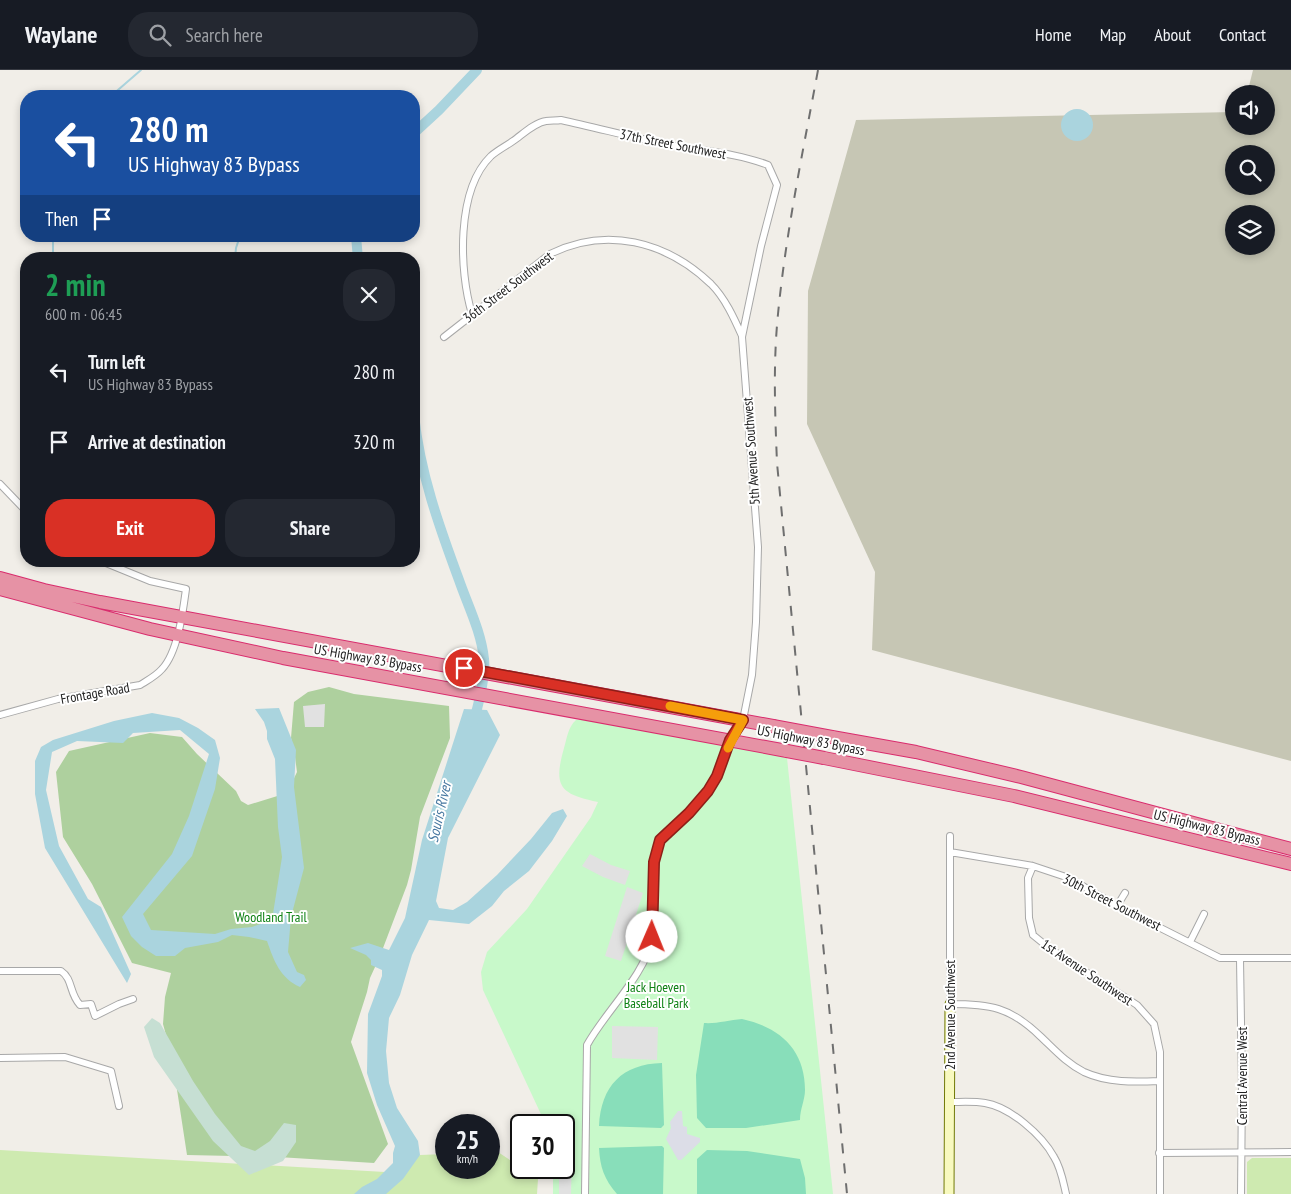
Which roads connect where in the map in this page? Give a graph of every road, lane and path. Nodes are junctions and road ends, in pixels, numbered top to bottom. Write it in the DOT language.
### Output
graph roads {
  1 [pos="777,185"];
  2 [pos="472,314"];
  3 [pos="444,337"];
  4 [pos="742,337"];
  5 [pos="0,484"];
  6 [pos="20,505"];
  7 [pos="116,567"];
  8 [pos="0,578"];
  9 [pos="0,589"];
  10 [pos="181,616"];
  11 [pos="177,635"];
  12 [pos="0,715"];
  13 [pos="743,720"];
  14 [pos="730,740"];
  15 [pos="950,836"];
  16 [pos="1249,838"];
  17 [pos="1291,843"];
  18 [pos="1291,850"];
  19 [pos="950,852"];
  20 [pos="1291,864"];
  21 [pos="1033,866"];
  22 [pos="1125,893"];
  23 [pos="1118,906"];
  24 [pos="1204,914"];
  25 [pos="1190,942"];
  26 [pos="1240,958"];
  27 [pos="1291,958"];
  28 [pos="0,971"];
  29 [pos="133,999"];
  30 [pos="950,1004"];
  31 [pos="0,1058"];
  32 [pos="1159,1081"];
  33 [pos="950,1102"];
  34 [pos="119,1106"];
  35 [pos="1291,1152"];
  36 [pos="1159,1153"];
  37 [pos="1242,1153"];
  38 [pos="585,1194"];
  39 [pos="949,1194"];
  40 [pos="1066,1194"];
  41 [pos="1160,1194"];
  42 [pos="1241,1194"];
  1 -- 2 [label="street, 37th Street Southwest"];
  1 -- 4 [label="street, 5th Avenue Southwest"];
  2 -- 3 [label="street, 36th Street Southwest"];
  2 -- 4 [label="street, 36th Street Southwest"];
  4 -- 13 [label="street, 5th Avenue Southwest"];
  5 -- 6 [label="street"];
  7 -- 10 [label="street, Frontage Road"];
  8 -- 10 [label="highway, US Highway 83 Bypass"];
  9 -- 11 [label="highway, US Highway 83 Bypass"];
  10 -- 11 [label="street, Frontage Road"];
  10 -- 13 [label="highway, US Highway 83 Bypass"];
  11 -- 12 [label="street, Frontage Road"];
  11 -- 14 [label="highway, US Highway 83 Bypass"];
  13 -- 14 [label="street"];
  13 -- 16 [label="highway, US Highway 83 Bypass, bridge"];
  14 -- 20 [label="highway, US Highway 83 Bypass, bridge"];
  14 -- 38 [label="street"];
  15 -- 19 [label="street, 2nd Avenue Southwest"];
  16 -- 17 [label="highway"];
  16 -- 18 [label="highway, US Highway 83 Bypass"];
  19 -- 21 [label="street, 30th Street Southwest"];
  19 -- 30 [label="street, 2nd Avenue Southwest"];
  21 -- 23 [label="street, 30th Street Southwest"];
  21 -- 32 [label="street, 1st Avenue Southwest"];
  22 -- 23 [label="street"];
  23 -- 25 [label="street, 30th Street Southwest"];
  24 -- 25 [label="street"];
  25 -- 26 [label="street, 30th Street Southwest"];
  26 -- 27 [label="street, 30th Street Southwest"];
  26 -- 37 [label="street, Central Avenue West"];
  28 -- 29 [label="street"];
  30 -- 32 [label="street"];
  30 -- 33 [label="street, 2nd Avenue Southwest"];
  31 -- 34 [label="street"];
  32 -- 36 [label="street, 1st Avenue Southwest"];
  33 -- 39 [label="street, 2nd Avenue Southwest"];
  33 -- 40 [label="street"];
  35 -- 37 [label="street"];
  36 -- 37 [label="street"];
  36 -- 41 [label="street, 1st Avenue Southwest"];
  37 -- 42 [label="street, Central Avenue West"];
}
